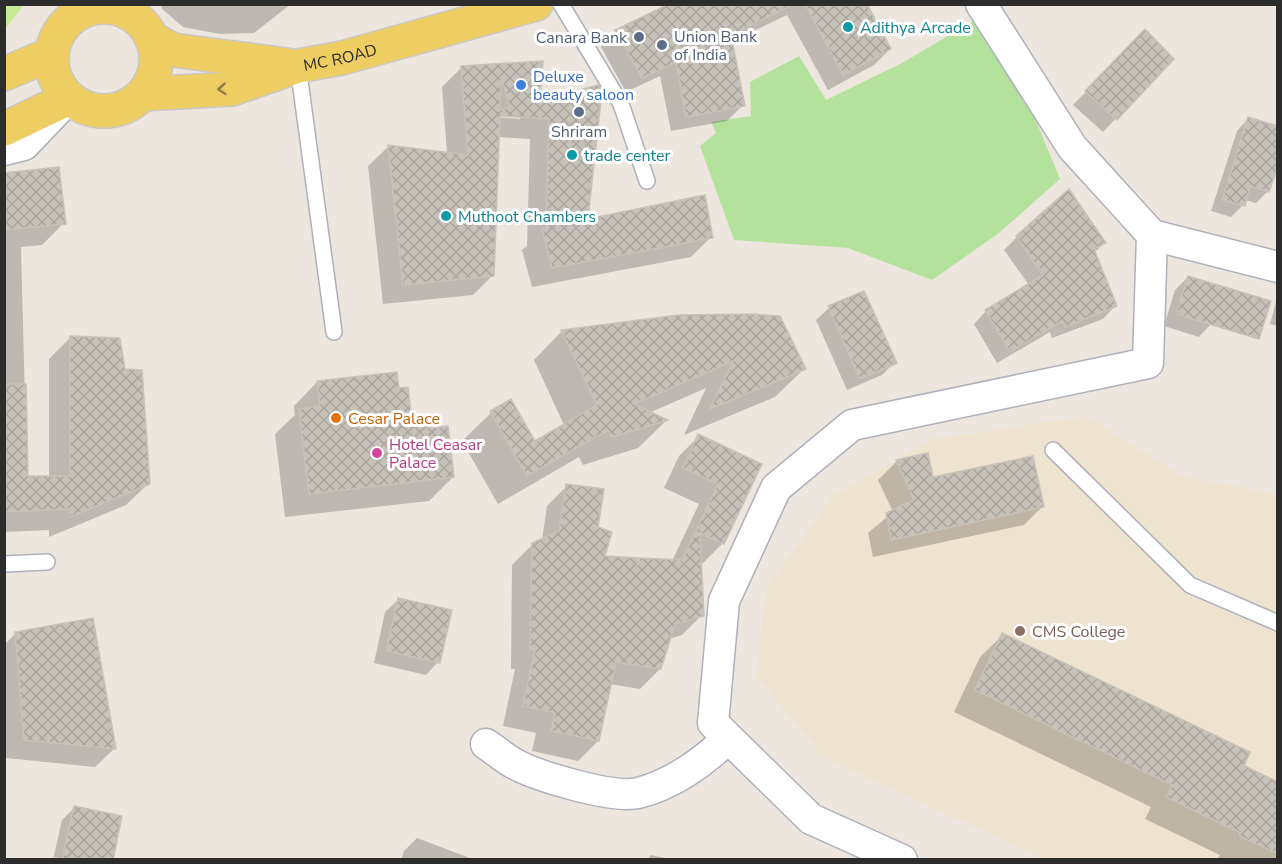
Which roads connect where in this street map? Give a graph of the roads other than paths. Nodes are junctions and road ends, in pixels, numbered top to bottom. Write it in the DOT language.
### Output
graph roads {
  1 [pos="537,4"];
  2 [pos="561,4"];
  3 [pos="981,4"];
  4 [pos="70,12"];
  5 [pos="141,20"];
  6 [pos="51,54"];
  7 [pos="298,66"];
  8 [pos="4,74"];
  9 [pos="143,94"];
  10 [pos="69,98"];
  11 [pos="4,129"];
  12 [pos="4,150"];
  13 [pos="647,181"];
  14 [pos="1152,235"];
  15 [pos="1278,267"];
  16 [pos="334,332"];
  17 [pos="1053,450"];
  18 [pos="46,562"];
  19 [pos="4,564"];
  20 [pos="1278,623"];
  21 [pos="728,738"];
  22 [pos="486,744"];
  23 [pos="902,860"];
  1 -- 7 [label="main road, MC ROAD"];
  2 -- 13 [label="lane"];
  3 -- 14 [label="street"];
  4 -- 5 [label="main road"];
  4 -- 6 [label="main road"];
  5 -- 7 [label="main road"];
  5 -- 9 [label="main road"];
  6 -- 8 [label="main road"];
  6 -- 10 [label="main road"];
  7 -- 9 [label="main road, MC ROAD, one-way"];
  7 -- 16 [label="lane"];
  9 -- 10 [label="main road, MC ROAD"];
  10 -- 11 [label="main road"];
  10 -- 12 [label="street"];
  14 -- 15 [label="street"];
  14 -- 21 [label="street"];
  17 -- 20 [label="lane"];
  18 -- 19 [label="lane"];
  21 -- 22 [label="street"];
  21 -- 23 [label="street"];
}
